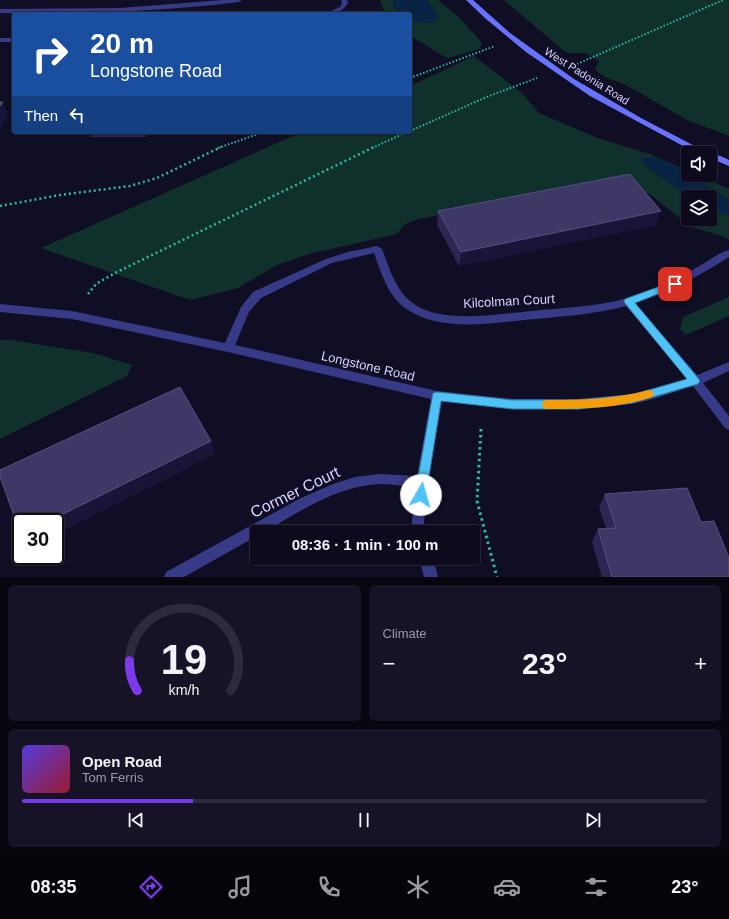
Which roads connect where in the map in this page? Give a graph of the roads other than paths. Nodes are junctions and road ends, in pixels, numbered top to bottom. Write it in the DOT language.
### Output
graph roads {
  1 [pos="144,0"];
  2 [pos="239,0"];
  3 [pos="344,0"];
  4 [pos="470,0"];
  5 [pos="143,10"];
  6 [pos="0,11"];
  7 [pos="332,12"];
  8 [pos="0,40"];
  9 [pos="12,40"];
  10 [pos="690,146"];
  11 [pos="717,158"];
  12 [pos="729,163"];
  13 [pos="729,253"];
  14 [pos="628,302"];
  15 [pos="0,308"];
  16 [pos="228,348"];
  17 [pos="729,366"];
  18 [pos="695,381"];
  19 [pos="437,396"];
  20 [pos="729,425"];
  21 [pos="422,482"];
  22 [pos="419,525"];
  23 [pos="428,565"];
  24 [pos="171,577"];
  25 [pos="431,577"];
  1 -- 5 [label="street"];
  2 -- 5 [label="street"];
  3 -- 7 [label="street"];
  4 -- 10 [label="main road, West Padonia Road"];
  5 -- 6 [label="street"];
  8 -- 9 [label="street"];
  11 -- 12 [label="main road"];
  13 -- 14 [label="street, Kilcolman Court"];
  14 -- 16 [label="street, Kilcolman Court"];
  14 -- 18 [label="street"];
  15 -- 16 [label="street, Longstone Road"];
  16 -- 19 [label="street, Longstone Road"];
  17 -- 18 [label="street, Longstone Road"];
  18 -- 19 [label="street, Longstone Road"];
  18 -- 20 [label="street"];
  19 -- 21 [label="street"];
  21 -- 22 [label="street"];
  21 -- 24 [label="street, Cormer Court"];
  23 -- 25 [label="street"];
}
